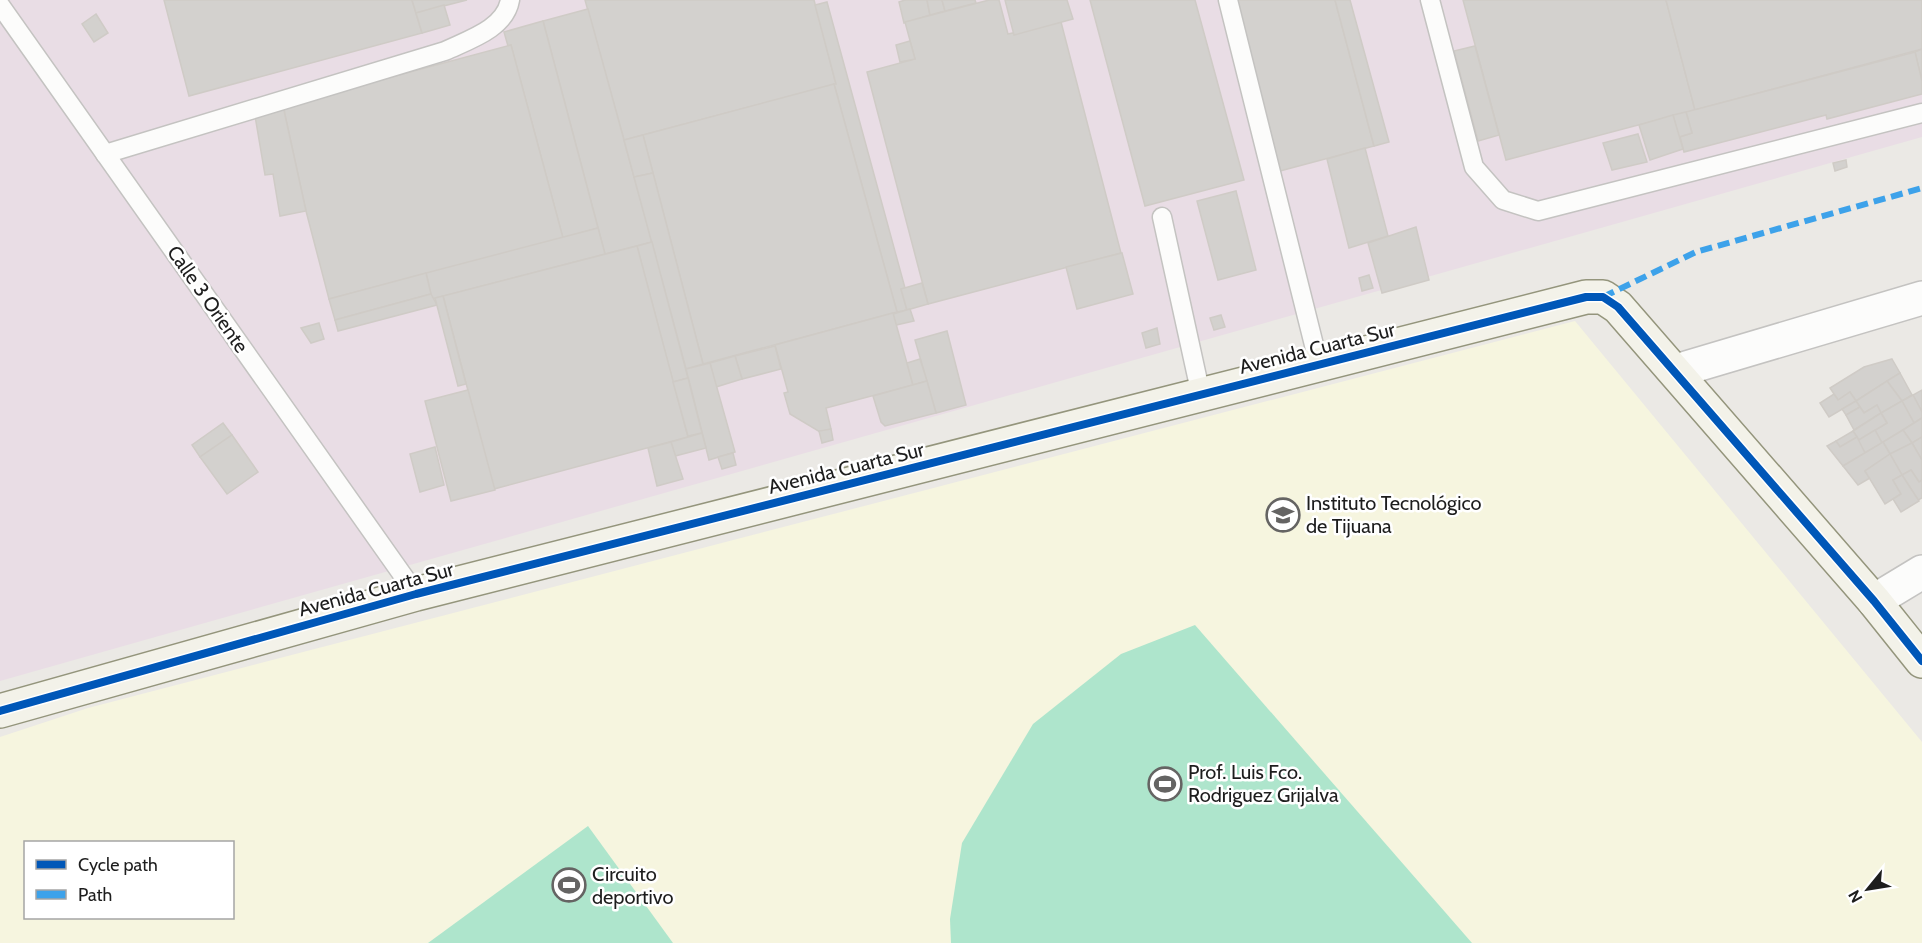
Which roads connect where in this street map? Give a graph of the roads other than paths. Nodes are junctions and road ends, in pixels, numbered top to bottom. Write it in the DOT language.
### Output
graph roads {
  1 [pos="510,0"];
  2 [pos="1228,0"];
  3 [pos="1430,0"];
  4 [pos="0,4"];
  5 [pos="1922,114"];
  6 [pos="105,154"];
  7 [pos="1162,217"];
  8 [pos="1922,298"];
  9 [pos="1319,364"];
  10 [pos="1676,371"];
  11 [pos="1201,394"];
  12 [pos="1922,572"];
  13 [pos="416,594"];
  14 [pos="1874,601"];
  15 [pos="1922,661"];
  16 [pos="0,711"];
  1 -- 6 [label="lane"];
  2 -- 9 [label="lane"];
  3 -- 5 [label="lane"];
  4 -- 6 [label="lane, Calle 3 Oriente"];
  6 -- 13 [label="lane, Calle 3 Oriente"];
  7 -- 11 [label="lane"];
  8 -- 10 [label="street"];
  9 -- 10 [label="street, Avenida Cuarta Sur"];
  9 -- 11 [label="street, Avenida Cuarta Sur"];
  10 -- 14 [label="street"];
  11 -- 13 [label="street, Avenida Cuarta Sur"];
  12 -- 14 [label="street"];
  13 -- 16 [label="street, Avenida Cuarta Sur"];
  14 -- 15 [label="street"];
}
